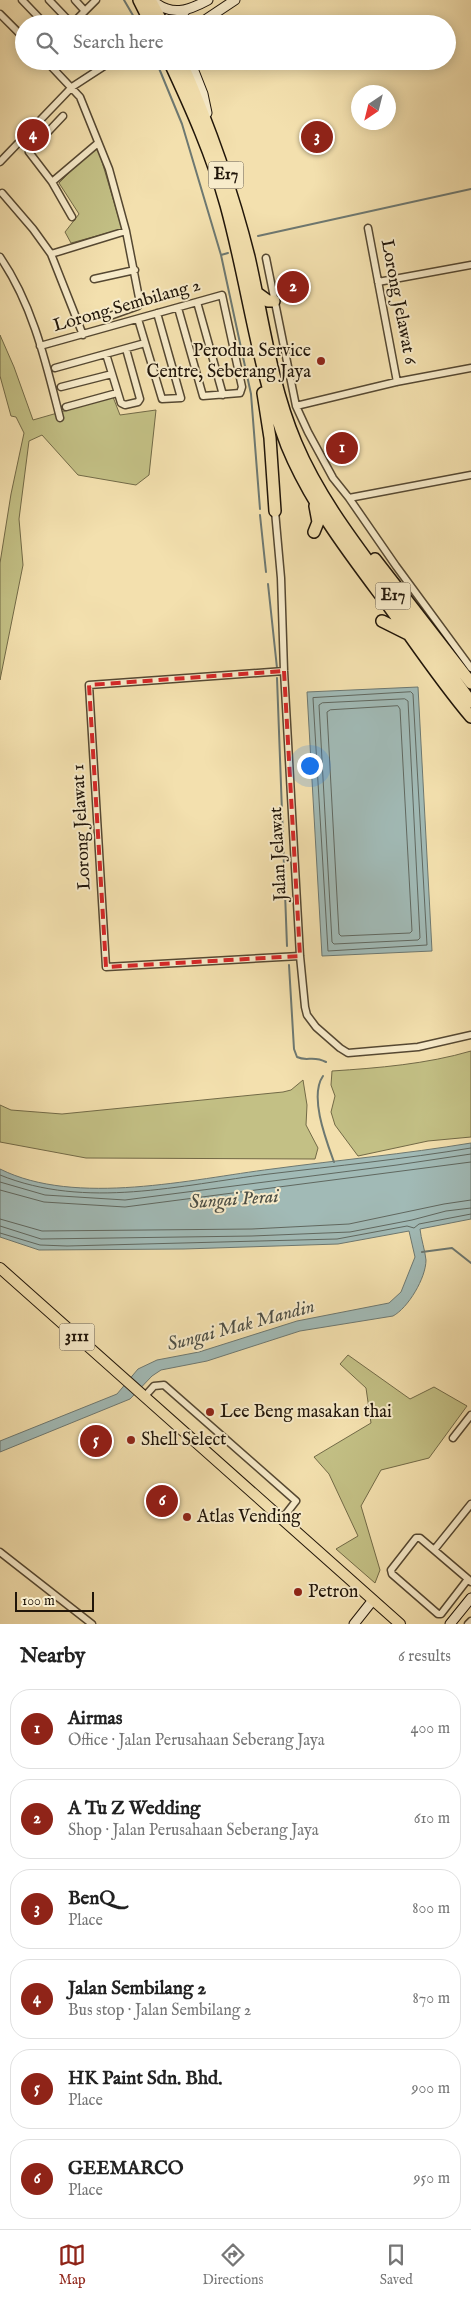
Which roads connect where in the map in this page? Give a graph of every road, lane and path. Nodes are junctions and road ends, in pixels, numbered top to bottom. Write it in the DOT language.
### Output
graph roads {
  1 [pos="22,0"];
  2 [pos="49,0"];
  3 [pos="75,0"];
  4 [pos="96,0"];
  5 [pos="208,0"];
  6 [pos="236,0"];
  7 [pos="146,1"];
  8 [pos="85,11"];
  9 [pos="185,11"];
  10 [pos="0,14"];
  11 [pos="36,15"];
  12 [pos="63,15"];
  13 [pos="81,15"];
  14 [pos="146,15"];
  15 [pos="149,15"];
  16 [pos="156,15"];
  17 [pos="182,15"];
  18 [pos="213,15"];
  19 [pos="15,29"];
  20 [pos="55,70"];
  21 [pos="98,70"];
  22 [pos="173,70"];
  23 [pos="185,70"];
  24 [pos="194,70"];
  25 [pos="72,87"];
  26 [pos="63,116"];
  27 [pos="210,128"];
  28 [pos="98,143"];
  29 [pos="0,162"];
  30 [pos="52,182"];
  31 [pos="2,192"];
  32 [pos="72,217"];
  33 [pos="368,228"];
  34 [pos="126,230"];
  35 [pos="51,254"];
  36 [pos="0,257"];
  37 [pos="266,258"];
  38 [pos="471,265"];
  39 [pos="135,270"];
  40 [pos="94,279"];
  41 [pos="378,282"];
  42 [pos="257,292"];
  43 [pos="274,301"];
  44 [pos="197,302"];
  45 [pos="178,308"];
  46 [pos="157,314"];
  47 [pos="110,316"];
  48 [pos="138,319"];
  49 [pos="83,334"];
  50 [pos="145,344"];
  51 [pos="40,346"];
  52 [pos="257,347"];
  53 [pos="126,349"];
  54 [pos="106,354"];
  55 [pos="55,368"];
  56 [pos="471,368"];
  57 [pos="112,374"];
  58 [pos="397,382"];
  59 [pos="61,387"];
  60 [pos="118,393"];
  61 [pos="223,395"];
  62 [pos="296,406"];
  63 [pos="66,407"];
  64 [pos="60,418"];
  65 [pos="471,475"];
  66 [pos="314,490"];
  67 [pos="349,498"];
  68 [pos="275,510"];
  69 [pos="314,532"];
  70 [pos="382,621"];
  71 [pos="409,634"];
  72 [pos="471,668"];
  73 [pos="284,671"];
  74 [pos="471,683"];
  75 [pos="471,702"];
  76 [pos="471,717"];
  77 [pos="300,956"];
  78 [pos="471,1035"];
  79 [pos="0,1268"];
  80 [pos="141,1393"];
  81 [pos="471,1415"];
  82 [pos="452,1438"];
  83 [pos="471,1504"];
  84 [pos="282,1519"];
  85 [pos="434,1550"];
  86 [pos="0,1552"];
  87 [pos="469,1580"];
  88 [pos="471,1598"];
  89 [pos="373,1600"];
  90 [pos="471,1620"];
  91 [pos="92,1624"];
  92 [pos="354,1624"];
  93 [pos="400,1624"];
  94 [pos="450,1624"];
  95 [pos="468,1624"];
  1 -- 11 [label="street"];
  2 -- 12 [label="street"];
  3 -- 8 [label="street"];
  4 -- 8 [label="street"];
  5 -- 9 [label="main road"];
  6 -- 18 [label="main road"];
  7 -- 9 [label="main road"];
  7 -- 14 [label="street"];
  7 -- 15 [label="highway"];
  7 -- 16 [label="highway"];
  8 -- 13 [label="street"];
  9 -- 17 [label="main road"];
  10 -- 19 [label="street"];
  20 -- 25 [label="street"];
  21 -- 25 [label="street"];
  22 -- 52 [label="highway, E17"];
  23 -- 27 [label="highway, E17"];
  24 -- 27 [label="main road"];
  25 -- 28 [label="street"];
  25 -- 29 [label="street"];
  26 -- 30 [label="street"];
  27 -- 42 [label="highway, E17"];
  28 -- 30 [label="street"];
  28 -- 34 [label="street"];
  30 -- 32 [label="street"];
  31 -- 35 [label="street"];
  33 -- 41 [label="street, Lorong Jelawat 6"];
  34 -- 35 [label="street"];
  34 -- 39 [label="street"];
  35 -- 49 [label="street"];
  36 -- 51 [label="street"];
  37 -- 43 [label="street"];
  38 -- 41 [label="street"];
  39 -- 40 [label="street"];
  39 -- 47 [label="street"];
  41 -- 58 [label="street, Lorong Jelawat 6"];
  42 -- 43 [label="highway"];
  42 -- 66 [label="highway, E17"];
  43 -- 62 [label="street"];
  44 -- 45 [label="street, Lorong Sembilang 2"];
  44 -- 61 [label="street"];
  44 -- 61 [label="street, Lorong Sembilang 2"];
  45 -- 46 [label="street, Lorong Sembilang 2"];
  45 -- 61 [label="street"];
  46 -- 48 [label="street, Lorong Sembilang 2"];
  46 -- 50 [label="street"];
  48 -- 49 [label="street, Lorong Sembilang 2"];
  48 -- 50 [label="street"];
  49 -- 51 [label="street, Lorong Sembilang 2"];
  50 -- 53 [label="street"];
  51 -- 64 [label="street"];
  52 -- 66 [label="highway, E17"];
  52 -- 68 [label="highway"];
  53 -- 54 [label="street"];
  53 -- 60 [label="street"];
  54 -- 55 [label="street"];
  54 -- 57 [label="street"];
  56 -- 58 [label="street"];
  57 -- 59 [label="street"];
  57 -- 60 [label="street"];
  58 -- 62 [label="street"];
  60 -- 63 [label="street"];
  62 -- 67 [label="street"];
  65 -- 67 [label="street"];
  66 -- 69 [label="highway"];
  66 -- 71 [label="highway, E17"];
  66 -- 74 [label="highway"];
  66 -- 75 [label="highway, E17"];
  67 -- 72 [label="street"];
  68 -- 73 [label="street, Jalan Jelawat"];
  70 -- 71 [label="highway"];
  71 -- 76 [label="highway, E17"];
  73 -- 77 [label="street, Jalan Jelawat"];
  73 -- 77 [label="street, Lorong Jelawat 1"];
  77 -- 78 [label="street, Jalan Jelawat"];
  79 -- 80 [label="main road, 3111"];
  80 -- 84 [label="main road, 3111"];
  80 -- 84 [label="street"];
  81 -- 82 [label="street"];
  83 -- 85 [label="street"];
  84 -- 89 [label="main road, 3111"];
  85 -- 87 [label="street"];
  85 -- 87 [label="street"];
  86 -- 91 [label="street"];
  88 -- 94 [label="main road"];
  89 -- 92 [label="main road"];
  89 -- 93 [label="main road, 3111"];
  90 -- 95 [label="street"];
}
